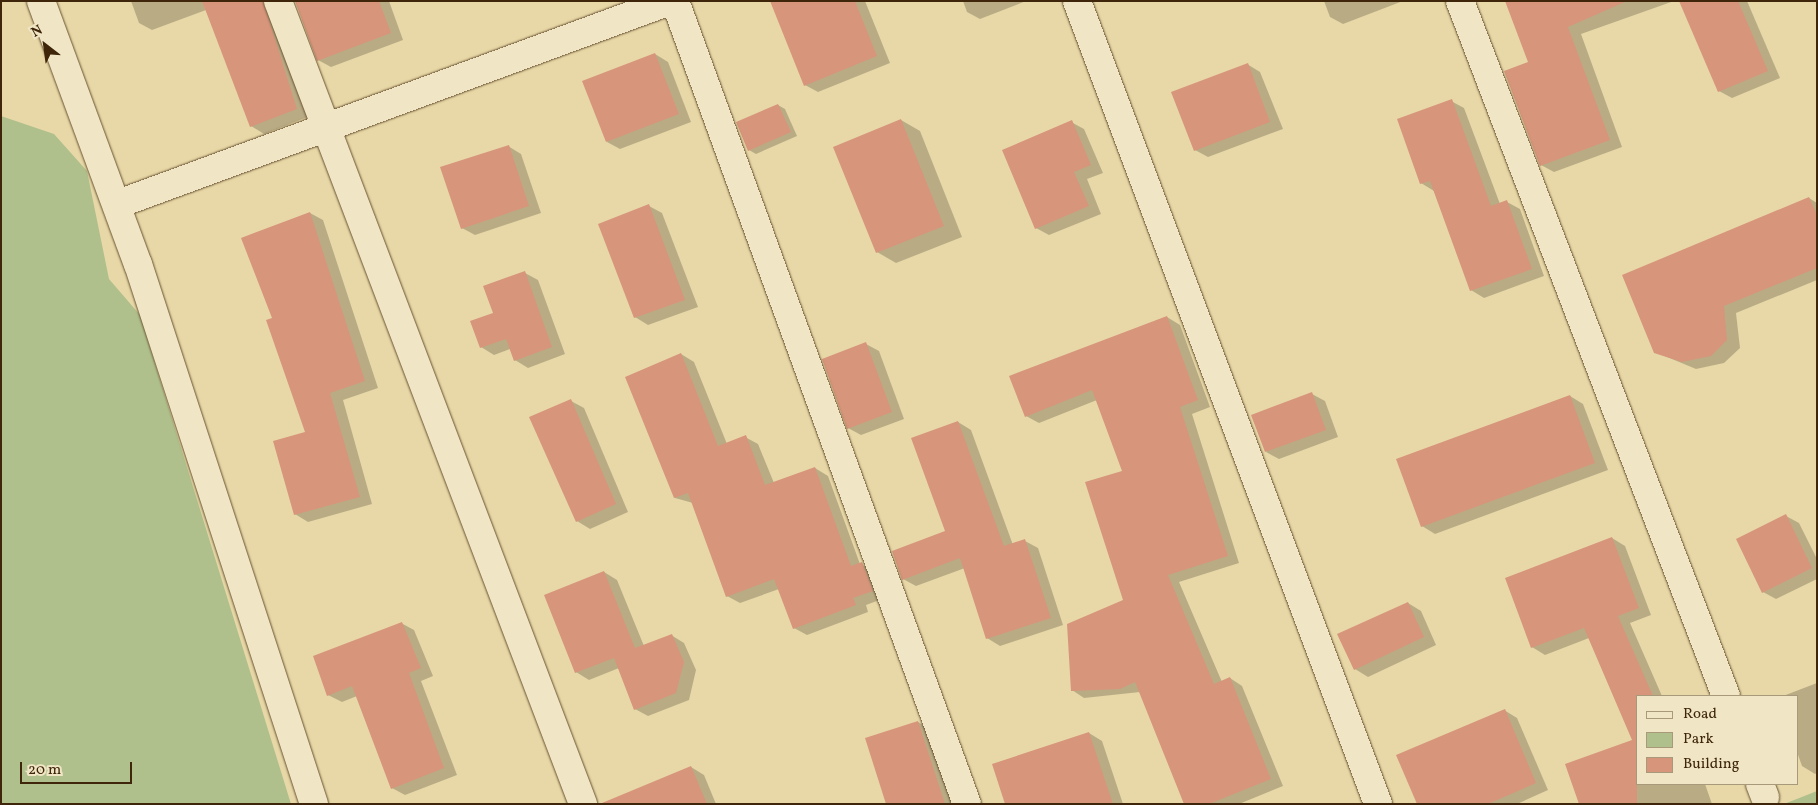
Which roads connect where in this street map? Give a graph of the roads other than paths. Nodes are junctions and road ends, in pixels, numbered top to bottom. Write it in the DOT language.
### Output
graph roads {
  1 [pos="41,1"];
  2 [pos="278,1"];
  3 [pos="670,1"];
  4 [pos="675,1"];
  5 [pos="1077,1"];
  6 [pos="1460,1"];
  7 [pos="327,130"];
  8 [pos="118,204"];
  9 [pos="1726,695"];
  10 [pos="314,804"];
  11 [pos="584,804"];
  12 [pos="966,804"];
  13 [pos="1378,804"];
  1 -- 8 [label="street"];
  2 -- 7 [label="street"];
  3 -- 7 [label="street"];
  4 -- 12 [label="street"];
  5 -- 13 [label="street"];
  6 -- 9 [label="street"];
  7 -- 8 [label="street"];
  7 -- 11 [label="street"];
  8 -- 10 [label="street"];
}
